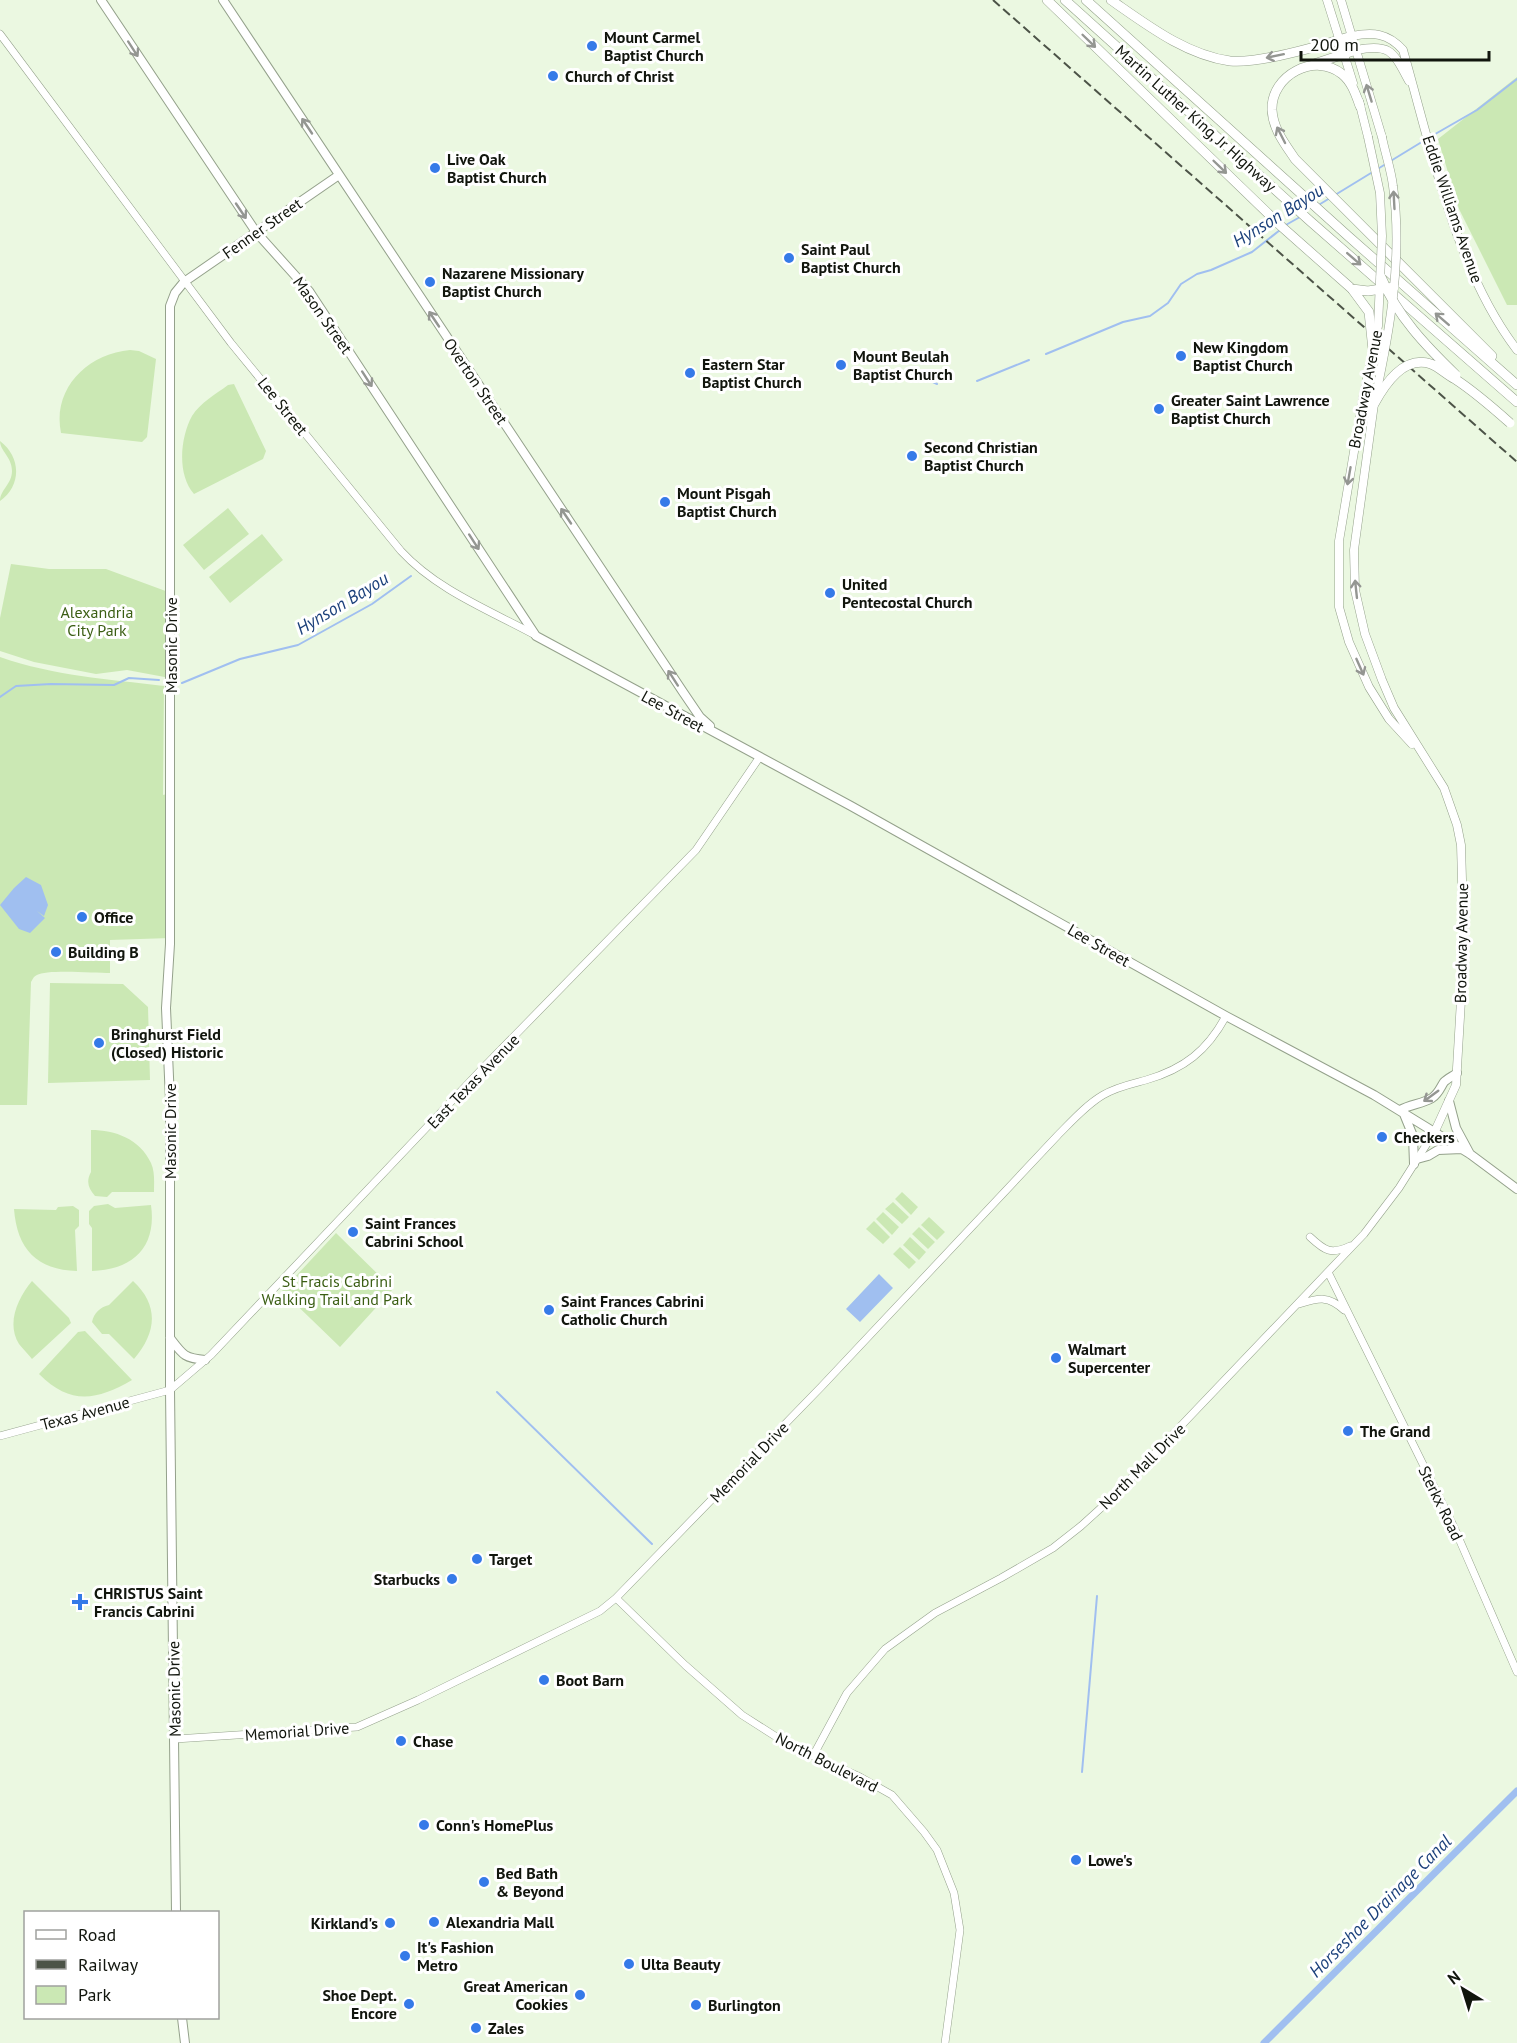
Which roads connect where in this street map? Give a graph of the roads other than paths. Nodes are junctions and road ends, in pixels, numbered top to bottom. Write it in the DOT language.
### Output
graph roads {
  1 [pos="101,0"];
  2 [pos="223,0"];
  3 [pos="1047,0"];
  4 [pos="1065,0"];
  5 [pos="1086,0"];
  6 [pos="1112,0"];
  7 [pos="1327,0"];
  8 [pos="1341,0"];
  9 [pos="0,34"];
  10 [pos="1352,36"];
  11 [pos="1339,40"];
  12 [pos="1356,50"];
  13 [pos="1343,54"];
  14 [pos="1309,66"];
  15 [pos="1416,94"];
  16 [pos="1360,106"];
  17 [pos="339,175"];
  18 [pos="256,232"];
  19 [pos="1381,277"];
  20 [pos="184,282"];
  21 [pos="1352,289"];
  22 [pos="1387,289"];
  23 [pos="1393,301"];
  24 [pos="1373,350"];
  25 [pos="1517,350"];
  26 [pos="1517,384"];
  27 [pos="1472,390"];
  28 [pos="1517,402"];
  29 [pos="1374,404"];
  30 [pos="1514,425"];
  31 [pos="536,636"];
  32 [pos="743,749"];
  33 [pos="759,758"];
  34 [pos="1425,758"];
  35 [pos="1226,1016"];
  36 [pos="1457,1073"];
  37 [pos="1449,1101"];
  38 [pos="1402,1112"];
  39 [pos="1435,1131"];
  40 [pos="1466,1152"];
  41 [pos="1415,1161"];
  42 [pos="1517,1189"];
  43 [pos="1310,1237"];
  44 [pos="1355,1243"];
  45 [pos="1328,1272"];
  46 [pos="1297,1305"];
  47 [pos="1348,1314"];
  48 [pos="170,1338"];
  49 [pos="205,1360"];
  50 [pos="170,1390"];
  51 [pos="0,1436"];
  52 [pos="616,1598"];
  53 [pos="1517,1672"];
  54 [pos="175,1738"];
  55 [pos="813,1756"];
  56 [pos="176,1911"];
  57 [pos="182,2019"];
  58 [pos="185,2043"];
  59 [pos="945,2043"];
  1 -- 18 [label="main road, Mason Street, one-way"];
  17 -- 2 [label="main road, Overton Street, one-way"];
  3 -- 21 [label="highway, one-way"];
  4 -- 28 [label="highway, Martin Luther King, Jr Highway, one-way"];
  26 -- 5 [label="highway, Martin Luther King, Jr Highway, one-way"];
  11 -- 6 [label="highway, one-way"];
  7 -- 11 [label="main road"];
  8 -- 10 [label="main road, Broadway Avenue"];
  9 -- 20 [label="street, Lee Street"];
  10 -- 11 [label="highway"];
  10 -- 12 [label="main road, Broadway Avenue"];
  10 -- 15 [label="main road, Eddie Williams Avenue"];
  11 -- 13 [label="main road"];
  12 -- 13 [label="highway"];
  12 -- 15 [label="main road, Eddie Williams Avenue"];
  22 -- 12 [label="main road, Broadway Avenue, one-way, bridge"];
  13 -- 14 [label="highway"];
  13 -- 16 [label="main road"];
  14 -- 16 [label="highway"];
  26 -- 14 [label="highway, one-way"];
  15 -- 25 [label="main road, Eddie Williams Avenue"];
  16 -- 19 [label="main road, bridge"];
  17 -- 18 [label="main road, Fenner Street"];
  32 -- 17 [label="main road, Overton Street, one-way"];
  18 -- 20 [label="main road, Fenner Street"];
  18 -- 31 [label="main road, Mason Street, one-way"];
  19 -- 22 [label="highway, bridge"];
  20 -- 31 [label="street, Lee Street"];
  20 -- 48 [label="main road, Masonic Drive"];
  21 -- 22 [label="highway, bridge"];
  21 -- 24 [label="highway, bridge"];
  22 -- 23 [label="highway, bridge"];
  22 -- 24 [label="main road, Broadway Avenue, bridge"];
  23 -- 27 [label="highway, bridge"];
  23 -- 29 [label="main road, Broadway Avenue, bridge"];
  24 -- 34 [label="main road, Broadway Avenue, one-way, bridge"];
  27 -- 29 [label="highway, bridge"];
  27 -- 30 [label="highway, bridge"];
  34 -- 29 [label="main road, Broadway Avenue, one-way"];
  31 -- 32 [label="main road, Lee Street"];
  32 -- 33 [label="main road, Lee Street"];
  33 -- 35 [label="main road, Lee Street"];
  33 -- 49 [label="street, East Texas Avenue"];
  34 -- 36 [label="main road, Broadway Avenue"];
  35 -- 38 [label="main road, Lee Street"];
  35 -- 52 [label="street, Memorial Drive"];
  36 -- 37 [label="main road, Broadway Avenue"];
  36 -- 38 [label="main road, one-way"];
  37 -- 39 [label="main road, Broadway Avenue"];
  37 -- 40 [label="main road"];
  38 -- 39 [label="main road, Lee Street"];
  38 -- 41 [label="main road"];
  39 -- 40 [label="main road, Lee Street"];
  39 -- 41 [label="street, North Mall Drive"];
  40 -- 41 [label="main road"];
  40 -- 42 [label="main road, Lee Street"];
  41 -- 44 [label="street, North Mall Drive"];
  43 -- 44 [label="street"];
  44 -- 45 [label="street, North Mall Drive"];
  45 -- 46 [label="street, North Mall Drive"];
  45 -- 47 [label="street, Sterkx Road"];
  46 -- 47 [label="street"];
  46 -- 55 [label="street, North Mall Drive"];
  47 -- 53 [label="street, Sterkx Road"];
  48 -- 49 [label="main road"];
  48 -- 50 [label="main road, Masonic Drive"];
  49 -- 50 [label="street, East Texas Avenue"];
  50 -- 51 [label="street, Texas Avenue"];
  50 -- 54 [label="main road, Masonic Drive"];
  52 -- 54 [label="street, Memorial Drive"];
  52 -- 55 [label="street, North Boulevard"];
  54 -- 56 [label="main road, Masonic Drive"];
  55 -- 59 [label="street, North Boulevard"];
  57 -- 58 [label="main road"];
}
